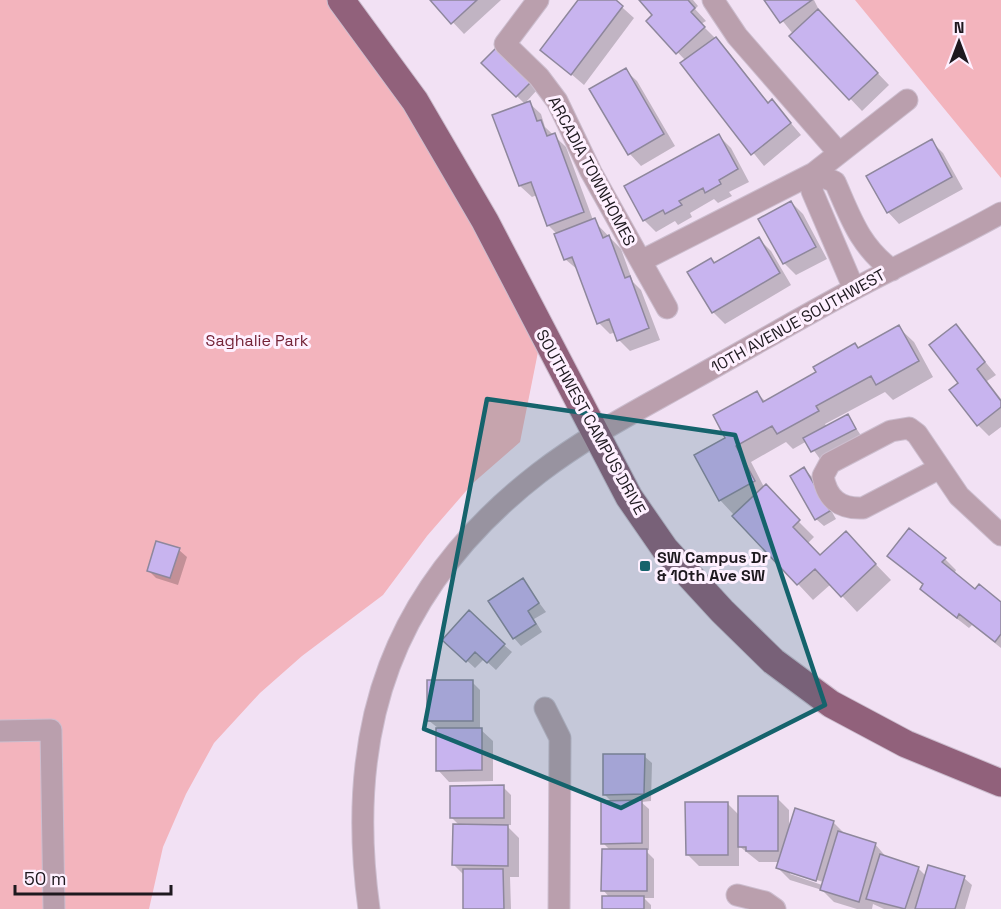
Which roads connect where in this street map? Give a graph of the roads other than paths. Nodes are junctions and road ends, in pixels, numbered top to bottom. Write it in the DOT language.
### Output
graph roads {
  1 [pos="341,0"];
  2 [pos="538,0"];
  3 [pos="713,0"];
  4 [pos="907,100"];
  5 [pos="838,152"];
  6 [pos="814,173"];
  7 [pos="1001,213"];
  8 [pos="641,261"];
  9 [pos="892,270"];
  10 [pos="854,289"];
  11 [pos="667,308"];
  12 [pos="597,433"];
  13 [pos="940,468"];
  14 [pos="1001,535"];
  15 [pos="545,708"];
  16 [pos="0,731"];
  17 [pos="1001,783"];
  18 [pos="737,895"];
  19 [pos="54,909"];
  20 [pos="369,909"];
  21 [pos="559,909"];
  22 [pos="775,909"];
  1 -- 12 [label="main road, SOUTHWEST CAMPUS DRIVE"];
  2 -- 8 [label="street, ARCADIA TOWNHOMES"];
  3 -- 5 [label="street"];
  4 -- 5 [label="street, ARCADIA TOWNHOMES"];
  5 -- 6 [label="street, ARCADIA TOWNHOMES"];
  6 -- 8 [label="street, ARCADIA TOWNHOMES"];
  6 -- 9 [label="street"];
  6 -- 10 [label="street"];
  7 -- 9 [label="street, 10TH AVENUE SOUTHWEST"];
  8 -- 11 [label="street, ARCADIA TOWNHOMES"];
  9 -- 10 [label="street, 10TH AVENUE SOUTHWEST"];
  10 -- 12 [label="street, 10TH AVENUE SOUTHWEST"];
  12 -- 17 [label="main road, SOUTHWEST CAMPUS DRIVE"];
  12 -- 20 [label="street, 10TH AVENUE SOUTHWEST"];
  13 -- 13 [label="street"];
  13 -- 14 [label="street"];
  15 -- 21 [label="street"];
  16 -- 19 [label="street"];
  18 -- 22 [label="street"];
}
